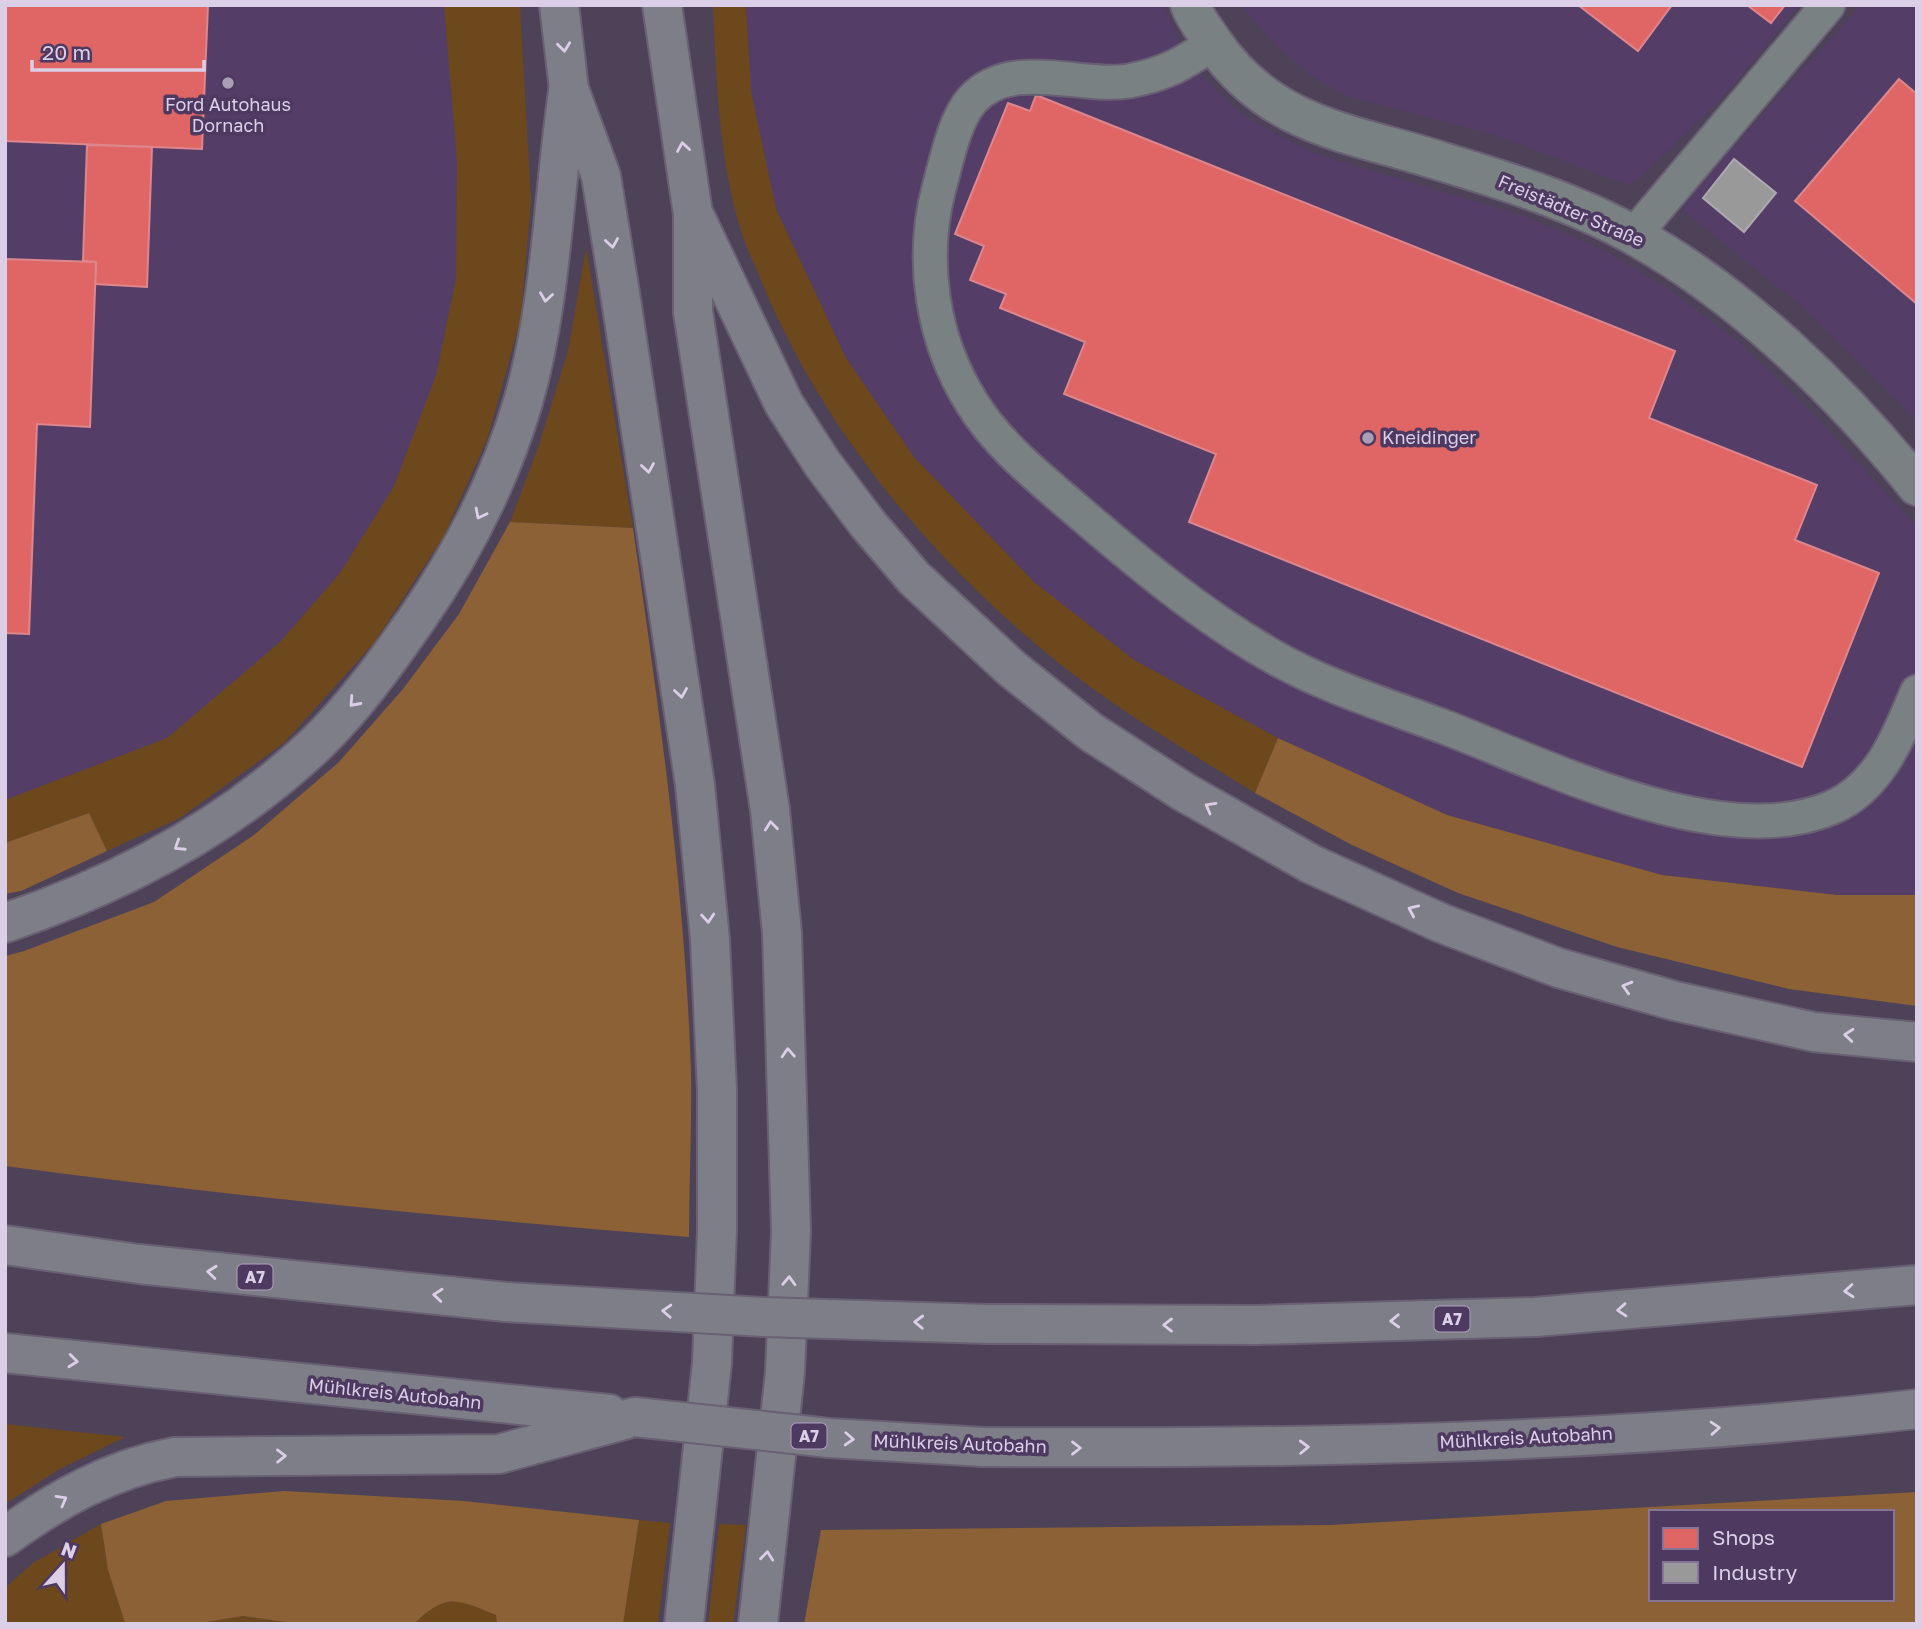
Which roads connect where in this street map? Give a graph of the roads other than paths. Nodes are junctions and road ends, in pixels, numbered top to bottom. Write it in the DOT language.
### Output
graph roads {
  1 [pos="559,5"];
  2 [pos="662,5"];
  3 [pos="1190,5"];
  4 [pos="1828,5"];
  5 [pos="1214,43"];
  6 [pos="569,89"];
  7 [pos="693,214"];
  8 [pos="1633,235"];
  9 [pos="1917,486"];
  10 [pos="1917,692"];
  11 [pos="5,923"];
  12 [pos="1917,1042"];
  13 [pos="5,1245"];
  14 [pos="1917,1285"];
  15 [pos="5,1353"];
  16 [pos="1917,1409"];
  17 [pos="635,1417"];
  18 [pos="5,1537"];
  19 [pos="684,1624"];
  20 [pos="758,1624"];
  1 -- 6 [label="highway, one-way"];
  7 -- 2 [label="highway, one-way"];
  3 -- 5 [label="street, Freistädter Straße"];
  4 -- 8 [label="lane"];
  5 -- 8 [label="street, Freistädter Straße"];
  5 -- 10 [label="lane"];
  6 -- 11 [label="highway, one-way"];
  6 -- 19 [label="highway, one-way"];
  12 -- 7 [label="highway, one-way"];
  20 -- 7 [label="highway, one-way"];
  8 -- 9 [label="street, Freistädter Straße"];
  14 -- 13 [label="highway, A7, one-way, bridge"];
  15 -- 17 [label="highway, Mühlkreis Autobahn / A7, one-way"];
  17 -- 16 [label="highway, Mühlkreis Autobahn / A7, one-way, bridge"];
  18 -- 17 [label="highway, one-way"];
}
